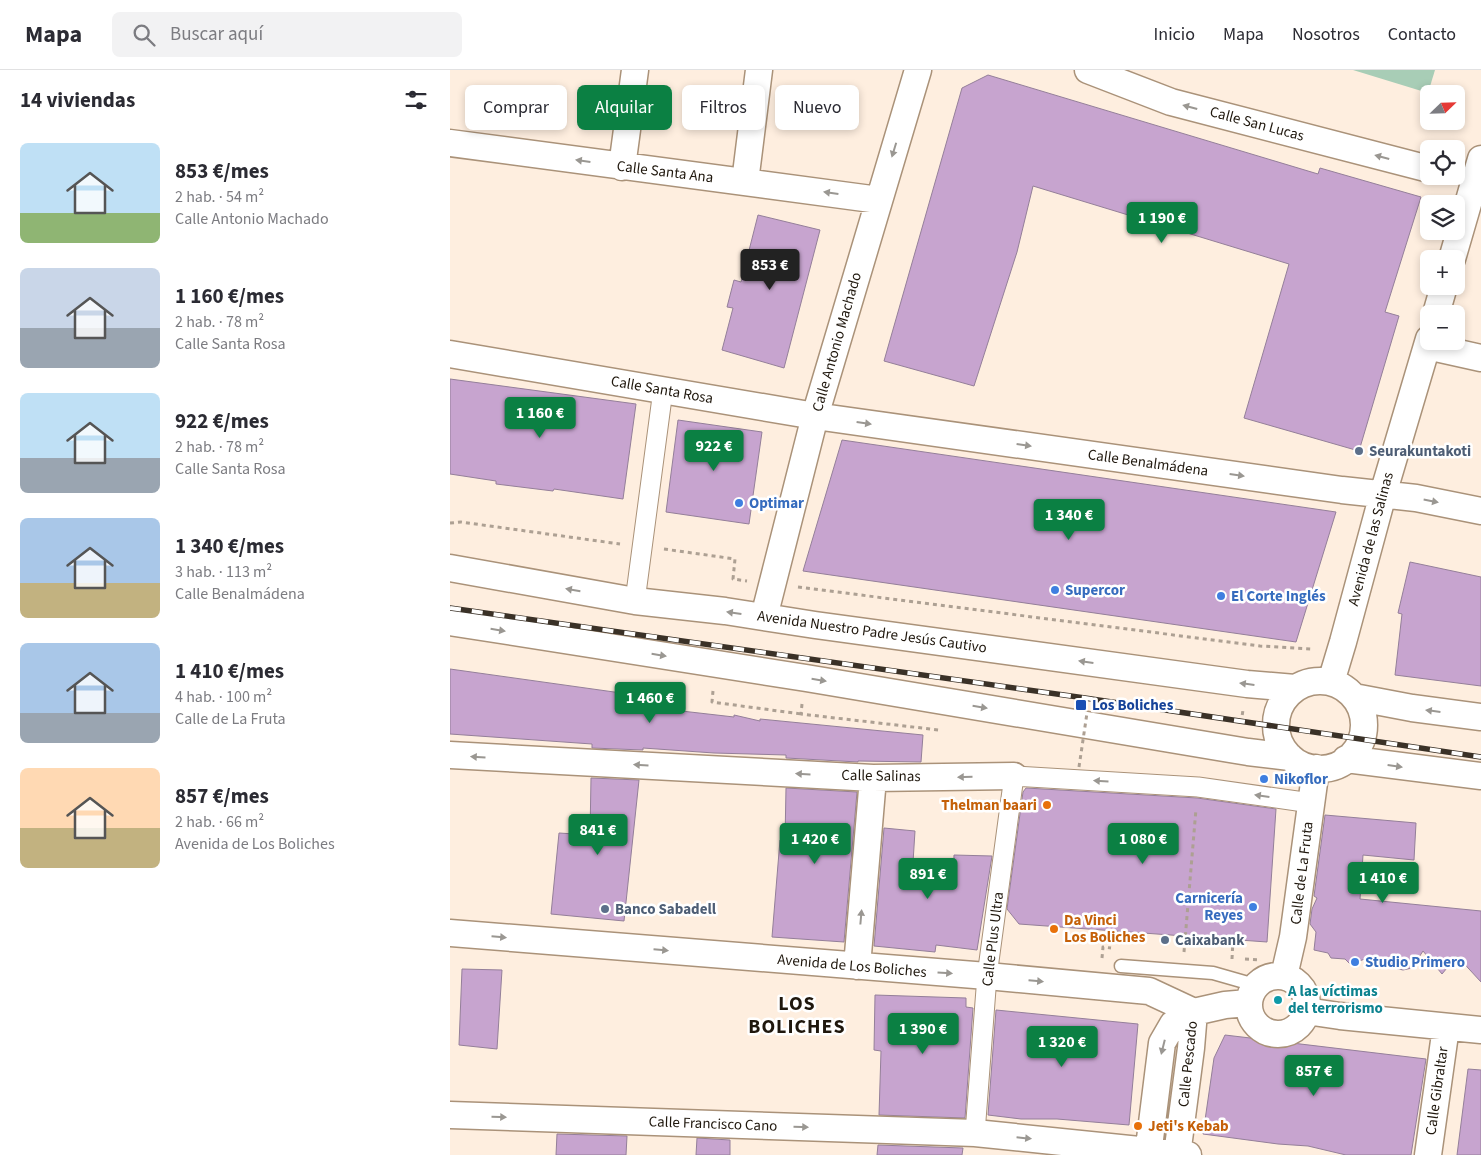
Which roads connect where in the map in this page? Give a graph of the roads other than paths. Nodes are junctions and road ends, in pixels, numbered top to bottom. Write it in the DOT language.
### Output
graph roads {
  1 [pos="635,70"];
  2 [pos="758,70"];
  3 [pos="918,70"];
  4 [pos="1088,70"];
  5 [pos="450,144"];
  6 [pos="622,167"];
  7 [pos="1420,167"];
  8 [pos="1473,174"];
  9 [pos="745,182"];
  10 [pos="879,200"];
  11 [pos="1454,250"];
  12 [pos="1426,350"];
  13 [pos="1453,350"];
  14 [pos="450,354"];
  15 [pos="1481,358"];
  16 [pos="663,390"];
  17 [pos="815,416"];
  18 [pos="1382,494"];
  19 [pos="1481,511"];
  20 [pos="450,568"];
  21 [pos="635,601"];
  22 [pos="764,617"];
  23 [pos="450,622"];
  24 [pos="1331,682"];
  25 [pos="1295,688"];
  26 [pos="1354,697"];
  27 [pos="1481,717"];
  28 [pos="450,755"];
  29 [pos="1290,757"];
  30 [pos="1346,759"];
  31 [pos="1316,768"];
  32 [pos="1014,776"];
  33 [pos="1481,776"];
  34 [pos="873,778"];
  35 [pos="1311,802"];
  36 [pos="450,933"];
  37 [pos="857,966"];
  38 [pos="1121,966"];
  39 [pos="1276,968"];
  40 [pos="987,976"];
  41 [pos="1252,994"];
  42 [pos="1306,1011"];
  43 [pos="1194,1012"];
  44 [pos="1446,1027"];
  45 [pos="1481,1030"];
  46 [pos="450,1115"];
  47 [pos="974,1144"];
  48 [pos="1148,1152"];
  49 [pos="1181,1154"];
  50 [pos="1428,1155"];
  1 -- 6 [label="street"];
  2 -- 9 [label="street"];
  3 -- 10 [label="street, Calle Antonio Machado, one-way"];
  7 -- 4 [label="street, Calle San Lucas, one-way"];
  6 -- 5 [label="street, Calle Santa Ana, one-way"];
  6 -- 9 [label="street, Calle Santa Ana"];
  8 -- 11 [label="street"];
  10 -- 9 [label="street, Calle Santa Ana, one-way"];
  10 -- 17 [label="street, Calle Antonio Machado"];
  12 -- 18 [label="street, Avenida de las Salinas"];
  13 -- 15 [label="street"];
  14 -- 16 [label="street, Calle Santa Rosa"];
  16 -- 17 [label="street, Calle Santa Rosa"];
  16 -- 21 [label="street"];
  17 -- 18 [label="street, Calle Benalmádena, one-way"];
  17 -- 22 [label="street, Calle Antonio Machado"];
  18 -- 19 [label="street, Calle Benalmádena, one-way"];
  18 -- 24 [label="street, Avenida de las Salinas"];
  21 -- 20 [label="street, Avenida Nuestro Padre Jesús Cautivo, one-way"];
  22 -- 21 [label="street, Avenida Nuestro Padre Jesús Cautivo, one-way"];
  25 -- 22 [label="street, Avenida Nuestro Padre Jesús Cautivo, one-way"];
  23 -- 29 [label="street, one-way"];
  24 -- 25 [label="street"];
  24 -- 26 [label="street"];
  25 -- 29 [label="street"];
  27 -- 26 [label="street, one-way"];
  26 -- 30 [label="street"];
  34 -- 28 [label="street, Calle Salinas, one-way"];
  29 -- 31 [label="street"];
  30 -- 31 [label="street"];
  30 -- 33 [label="street, one-way"];
  31 -- 35 [label="street, Calle de La Fruta"];
  32 -- 34 [label="street, Calle Salinas, one-way"];
  35 -- 32 [label="street, Calle Salinas, one-way"];
  32 -- 40 [label="street, Calle Plus Ultra"];
  37 -- 34 [label="street, one-way"];
  35 -- 39 [label="street, Calle de La Fruta"];
  36 -- 37 [label="street, Avenida de Los Boliches, one-way"];
  37 -- 40 [label="street, Avenida de Los Boliches, one-way"];
  38 -- 41 [label="lane"];
  39 -- 41 [label="street"];
  39 -- 42 [label="street"];
  40 -- 43 [label="street, Avenida de Los Boliches, one-way"];
  40 -- 47 [label="street, Calle Plus Ultra"];
  41 -- 42 [label="street"];
  41 -- 43 [label="street"];
  42 -- 44 [label="street"];
  43 -- 48 [label="street, Calle Pescado, one-way"];
  43 -- 49 [label="street, Calle Pescado"];
  44 -- 45 [label="street"];
  44 -- 50 [label="street, Calle Gibraltar"];
  46 -- 47 [label="street, Calle Francisco Cano, one-way"];
  47 -- 48 [label="street, Calle Francisco Cano, one-way"];
  48 -- 49 [label="street, Calle Francisco Cano"];
}
